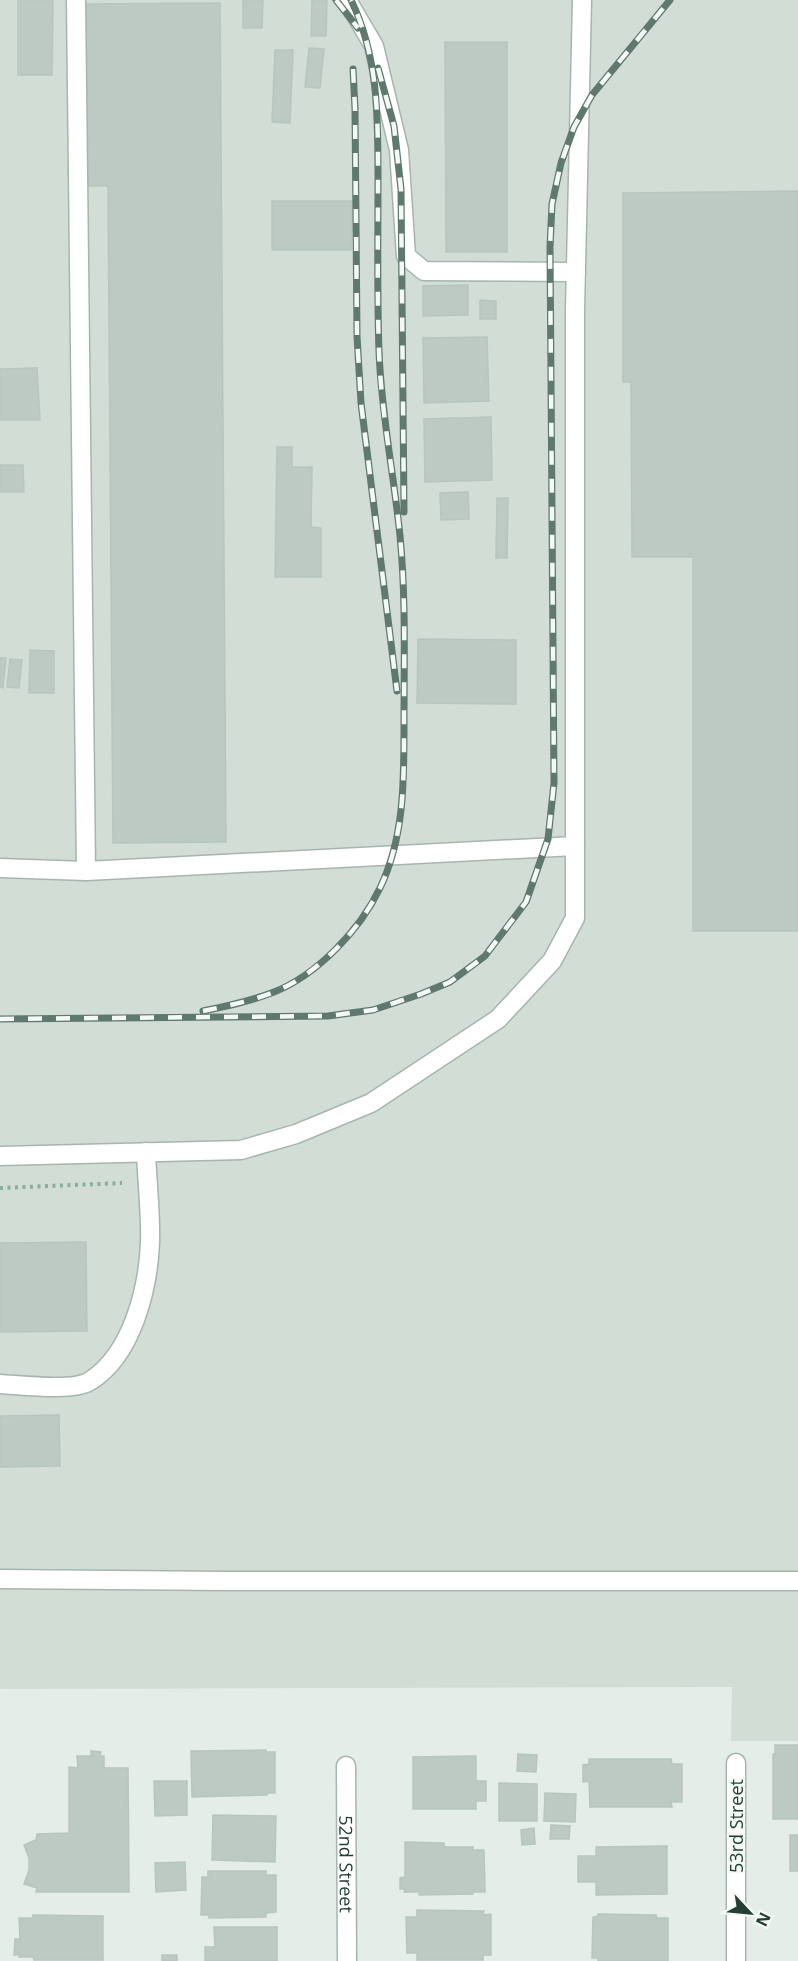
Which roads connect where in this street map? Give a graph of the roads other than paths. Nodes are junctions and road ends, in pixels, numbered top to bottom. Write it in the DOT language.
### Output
graph roads {
  1 [pos="76,0"];
  2 [pos="347,0"];
  3 [pos="582,0"];
  4 [pos="576,272"];
  5 [pos="574,846"];
  6 [pos="0,868"];
  7 [pos="86,871"];
  8 [pos="146,1152"];
  9 [pos="0,1155"];
  10 [pos="0,1384"];
  11 [pos="0,1579"];
  12 [pos="798,1581"];
  13 [pos="736,1763"];
  14 [pos="346,1766"];
  15 [pos="347,1961"];
  16 [pos="736,1961"];
  1 -- 7 [label="street"];
  2 -- 4 [label="street"];
  3 -- 4 [label="street"];
  4 -- 5 [label="street"];
  5 -- 7 [label="street"];
  5 -- 8 [label="street"];
  6 -- 7 [label="street"];
  8 -- 9 [label="street"];
  8 -- 10 [label="street"];
  11 -- 12 [label="street"];
  13 -- 16 [label="street, 53rd Street"];
  14 -- 15 [label="street, 52nd Street"];
}
